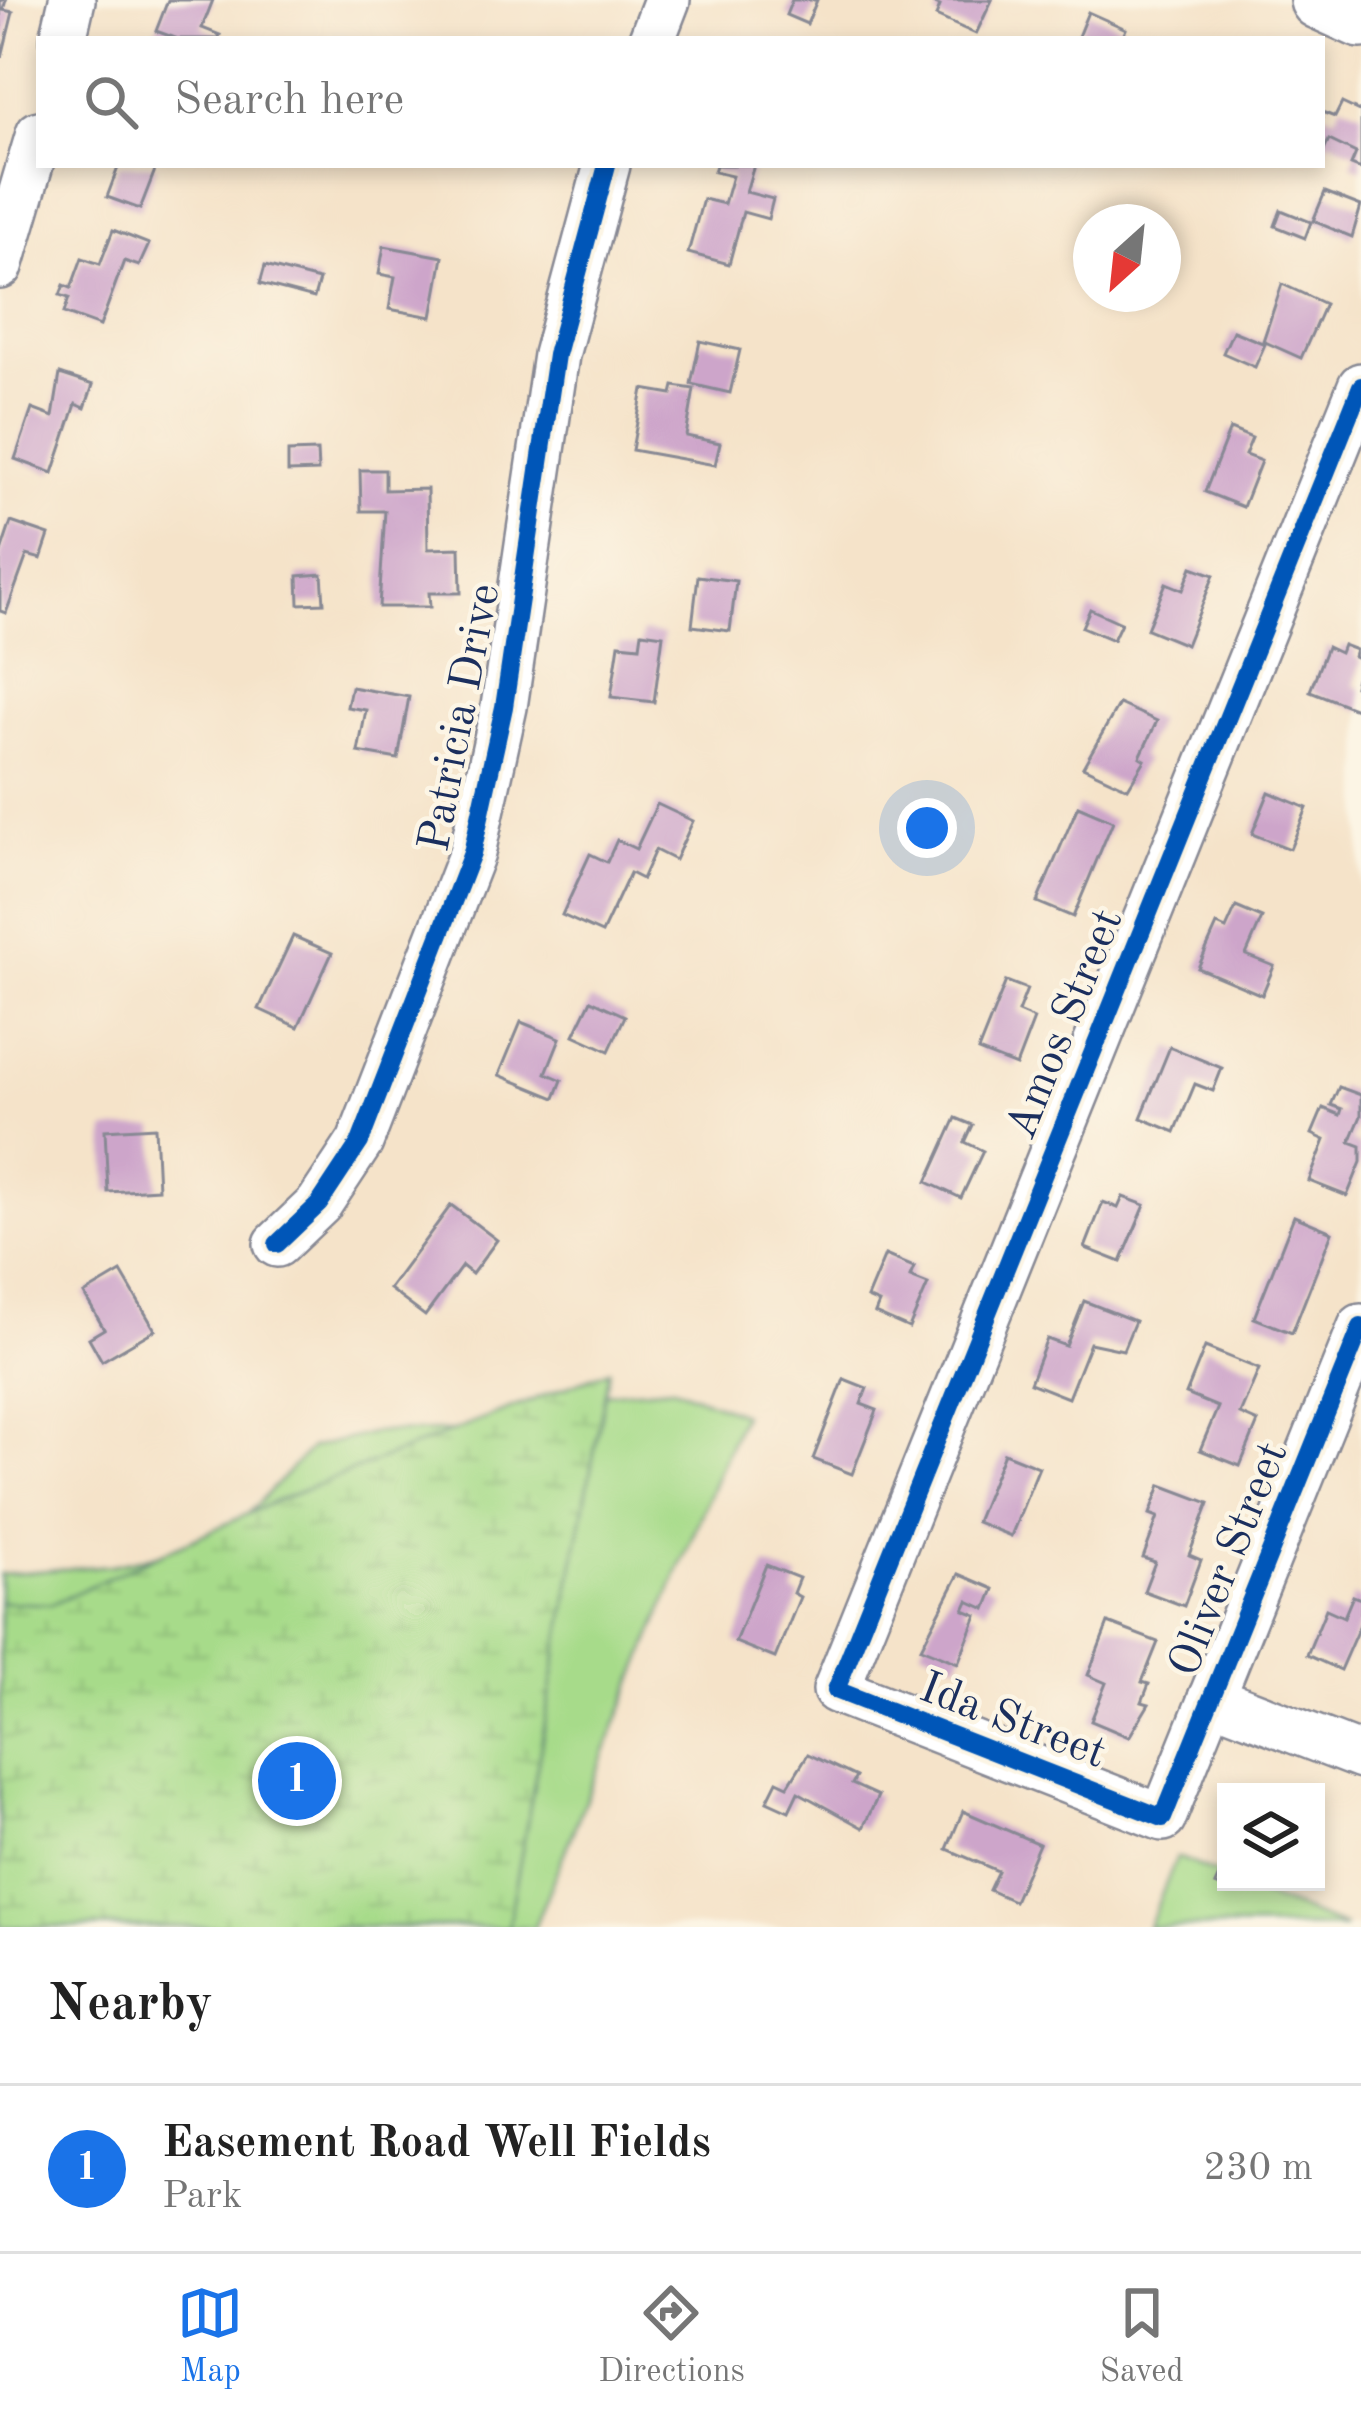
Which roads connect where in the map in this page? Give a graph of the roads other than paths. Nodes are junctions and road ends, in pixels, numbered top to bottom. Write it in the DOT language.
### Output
graph roads {
  1 [pos="71,0"];
  2 [pos="667,0"];
  3 [pos="1319,0"];
  4 [pos="1361,19"];
  5 [pos="64,36"];
  6 [pos="653,36"];
  7 [pos="36,144"];
  8 [pos="606,168"];
  9 [pos="0,266"];
  10 [pos="1361,386"];
  11 [pos="278,1244"];
  12 [pos="1361,1327"];
  13 [pos="836,1690"];
  14 [pos="1211,1698"];
  15 [pos="1361,1756"];
  16 [pos="1163,1818"];
  1 -- 5 [label="street"];
  2 -- 6 [label="street"];
  3 -- 4 [label="main road"];
  7 -- 9 [label="street"];
  8 -- 11 [label="street, Patricia Drive"];
  10 -- 13 [label="street, Amos Street"];
  12 -- 14 [label="street, Oliver Street"];
  13 -- 16 [label="street, Ida Street"];
  14 -- 15 [label="street"];
  14 -- 16 [label="street, Oliver Street"];
}
